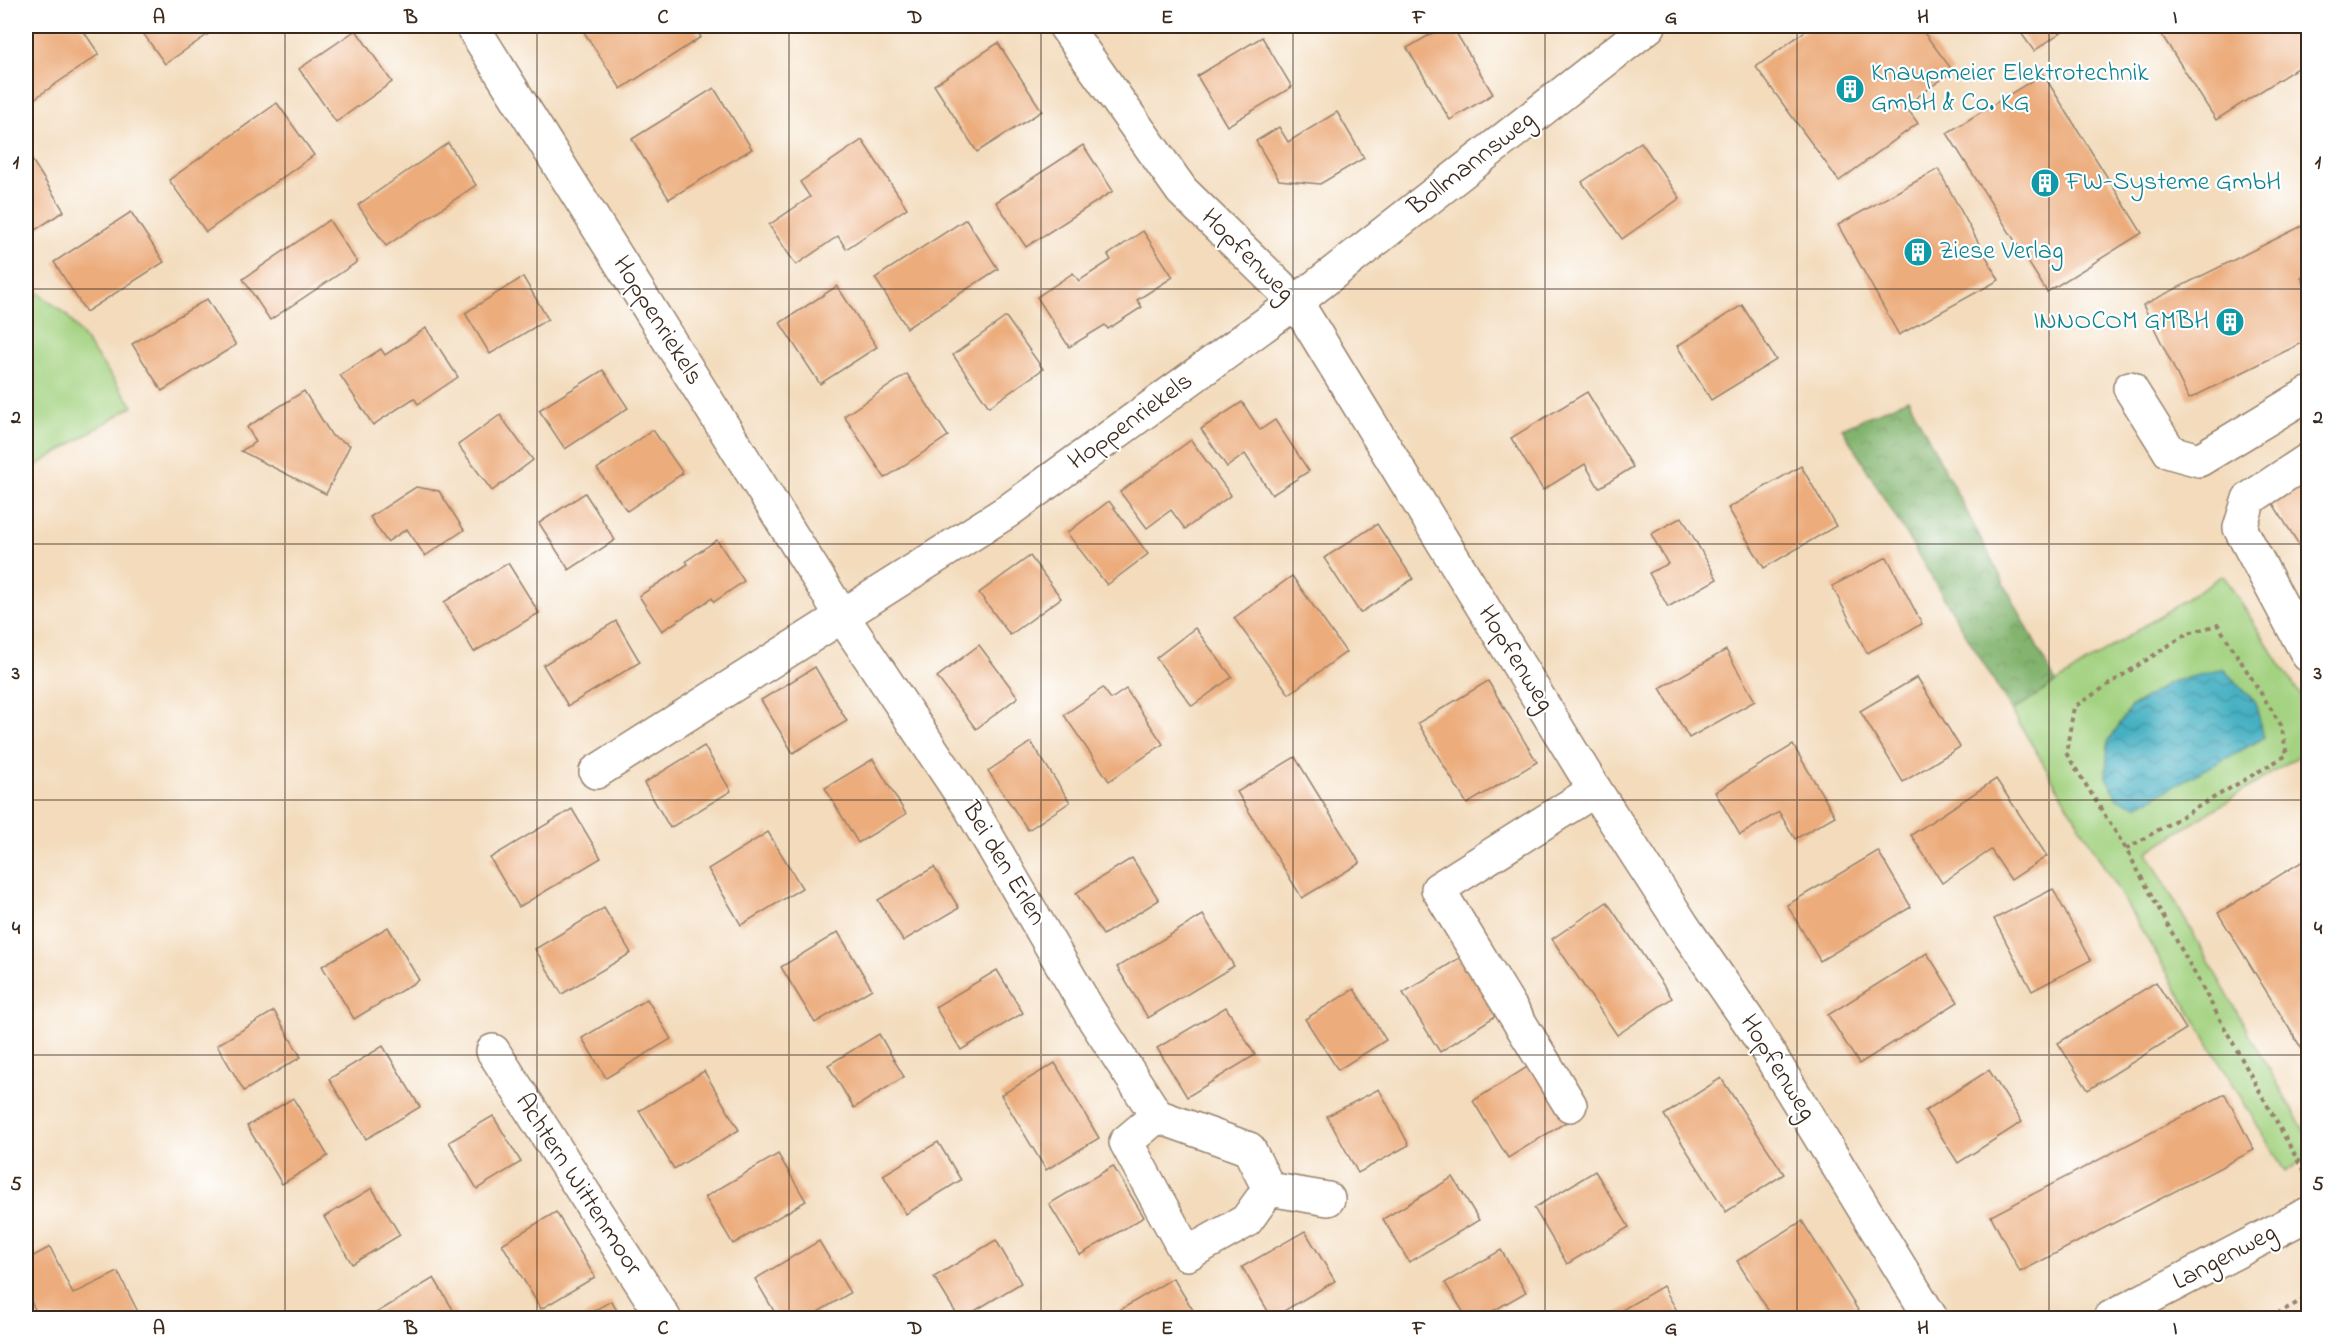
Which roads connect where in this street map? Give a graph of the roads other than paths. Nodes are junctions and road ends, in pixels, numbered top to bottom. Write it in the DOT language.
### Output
graph roads {
  1 [pos="472,26"];
  2 [pos="1065,26"];
  3 [pos="1644,27"];
  4 [pos="1296,302"];
  5 [pos="2130,388"];
  6 [pos="2308,394"];
  7 [pos="2308,460"];
  8 [pos="842,616"];
  9 [pos="2308,655"];
  10 [pos="596,772"];
  11 [pos="1595,789"];
  12 [pos="493,1051"];
  13 [pos="1570,1105"];
  14 [pos="1157,1116"];
  15 [pos="1269,1189"];
  16 [pos="1328,1199"];
  17 [pos="2308,1214"];
  18 [pos="664,1318"];
  19 [pos="1931,1318"];
  20 [pos="2110,1318"];
  1 -- 8 [label="street, Hoppenriekels"];
  2 -- 4 [label="street, Hopfenweg"];
  3 -- 4 [label="street, Bollmannsweg"];
  4 -- 8 [label="street, Hoppenriekels"];
  4 -- 11 [label="street, Hopfenweg"];
  5 -- 6 [label="street"];
  7 -- 9 [label="street"];
  8 -- 10 [label="street, Hoppenriekels"];
  8 -- 14 [label="street, Bei den Erlen"];
  11 -- 13 [label="street"];
  11 -- 19 [label="street, Hopfenweg"];
  12 -- 18 [label="street, Achtern Wittenmoor"];
  14 -- 15 [label="street"];
  14 -- 15 [label="street"];
  15 -- 16 [label="street"];
  17 -- 20 [label="street, Langenweg"];
}
